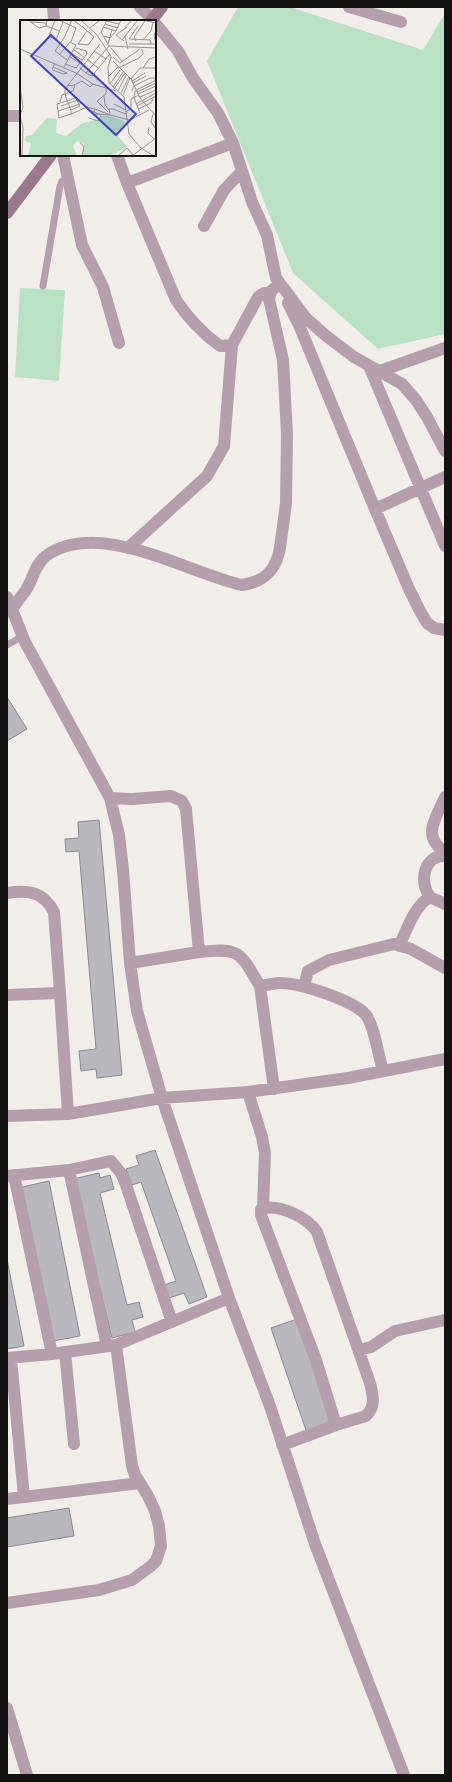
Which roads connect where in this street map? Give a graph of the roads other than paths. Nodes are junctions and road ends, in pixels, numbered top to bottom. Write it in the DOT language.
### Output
graph roads {
  1 [pos="53,7"];
  2 [pos="140,7"];
  3 [pos="162,7"];
  4 [pos="349,7"];
  5 [pos="54,20"];
  6 [pos="152,20"];
  7 [pos="154,20"];
  8 [pos="401,22"];
  9 [pos="156,24"];
  10 [pos="7,116"];
  11 [pos="20,116"];
  12 [pos="232,143"];
  13 [pos="50,156"];
  14 [pos="64,156"];
  15 [pos="117,156"];
  16 [pos="241,172"];
  17 [pos="68,179"];
  18 [pos="127,183"];
  19 [pos="7,213"];
  20 [pos="204,226"];
  21 [pos="277,281"];
  22 [pos="43,286"];
  23 [pos="270,294"];
  24 [pos="119,343"];
  25 [pos="232,345"];
  26 [pos="445,348"];
  27 [pos="374,368"];
  28 [pos="445,451"];
  29 [pos="445,477"];
  30 [pos="422,489"];
  31 [pos="375,509"];
  32 [pos="445,546"];
  33 [pos="128,548"];
  34 [pos="7,597"];
  35 [pos="11,610"];
  36 [pos="445,630"];
  37 [pos="23,636"];
  38 [pos="7,645"];
  39 [pos="445,797"];
  40 [pos="110,798"];
  41 [pos="445,852"];
  42 [pos="445,856"];
  43 [pos="7,893"];
  44 [pos="430,897"];
  45 [pos="445,904"];
  46 [pos="399,946"];
  47 [pos="199,952"];
  48 [pos="130,963"];
  49 [pos="445,968"];
  50 [pos="260,986"];
  51 [pos="304,986"];
  52 [pos="60,993"];
  53 [pos="7,995"];
  54 [pos="445,1059"];
  55 [pos="383,1071"];
  56 [pos="274,1089"];
  57 [pos="248,1092"];
  58 [pos="162,1098"];
  59 [pos="68,1114"];
  60 [pos="7,1116"];
  61 [pos="69,1170"];
  62 [pos="11,1175"];
  63 [pos="263,1208"];
  64 [pos="228,1298"];
  65 [pos="445,1320"];
  66 [pos="172,1322"];
  67 [pos="112,1345"];
  68 [pos="359,1350"];
  69 [pos="65,1352"];
  70 [pos="52,1354"];
  71 [pos="9,1358"];
  72 [pos="336,1425"];
  73 [pos="74,1444"];
  74 [pos="282,1445"];
  75 [pos="140,1484"];
  76 [pos="24,1497"];
  77 [pos="7,1499"];
  78 [pos="7,1603"];
  79 [pos="7,1708"];
  80 [pos="27,1775"];
  81 [pos="404,1775"];
  1 -- 5 [label="street"];
  2 -- 6 [label="street"];
  3 -- 7 [label="street"];
  4 -- 8 [label="street"];
  9 -- 12 [label="street"];
  10 -- 11 [label="street"];
  12 -- 16 [label="street"];
  12 -- 18 [label="street"];
  13 -- 19 [label="street"];
  14 -- 17 [label="street"];
  15 -- 18 [label="street"];
  16 -- 20 [label="street"];
  16 -- 21 [label="street"];
  17 -- 22 [label="lane"];
  17 -- 24 [label="street"];
  18 -- 25 [label="street"];
  21 -- 23 [label="street"];
  21 -- 27 [label="street"];
  21 -- 31 [label="street"];
  23 -- 25 [label="street"];
  23 -- 33 [label="street"];
  25 -- 33 [label="street"];
  26 -- 27 [label="street"];
  27 -- 28 [label="street"];
  27 -- 30 [label="street"];
  29 -- 30 [label="street"];
  30 -- 31 [label="street"];
  30 -- 32 [label="street"];
  31 -- 36 [label="street"];
  33 -- 35 [label="street"];
  34 -- 35 [label="street"];
  35 -- 37 [label="street"];
  37 -- 38 [label="lane"];
  37 -- 40 [label="street"];
  39 -- 41 [label="street"];
  40 -- 47 [label="street"];
  40 -- 48 [label="street"];
  42 -- 44 [label="street"];
  43 -- 52 [label="street"];
  44 -- 45 [label="street"];
  44 -- 46 [label="street"];
  46 -- 49 [label="street"];
  46 -- 51 [label="street"];
  47 -- 48 [label="street"];
  47 -- 50 [label="street"];
  48 -- 58 [label="street"];
  50 -- 51 [label="street"];
  50 -- 56 [label="street"];
  51 -- 55 [label="street"];
  52 -- 53 [label="street"];
  52 -- 59 [label="street"];
  54 -- 55 [label="street"];
  55 -- 56 [label="street"];
  56 -- 57 [label="street"];
  57 -- 58 [label="street"];
  57 -- 63 [label="street"];
  58 -- 59 [label="street"];
  58 -- 64 [label="street"];
  59 -- 60 [label="street"];
  61 -- 62 [label="street"];
  61 -- 66 [label="street"];
  61 -- 67 [label="street"];
  62 -- 70 [label="street"];
  63 -- 68 [label="street"];
  63 -- 72 [label="street"];
  64 -- 66 [label="street"];
  64 -- 74 [label="street"];
  65 -- 68 [label="street"];
  66 -- 67 [label="street"];
  67 -- 69 [label="street"];
  67 -- 75 [label="street"];
  68 -- 72 [label="street"];
  69 -- 70 [label="street"];
  69 -- 73 [label="street"];
  70 -- 71 [label="street"];
  71 -- 76 [label="street"];
  72 -- 74 [label="street"];
  74 -- 81 [label="street"];
  75 -- 76 [label="street"];
  75 -- 78 [label="street"];
  76 -- 77 [label="street"];
  79 -- 80 [label="street"];
}
